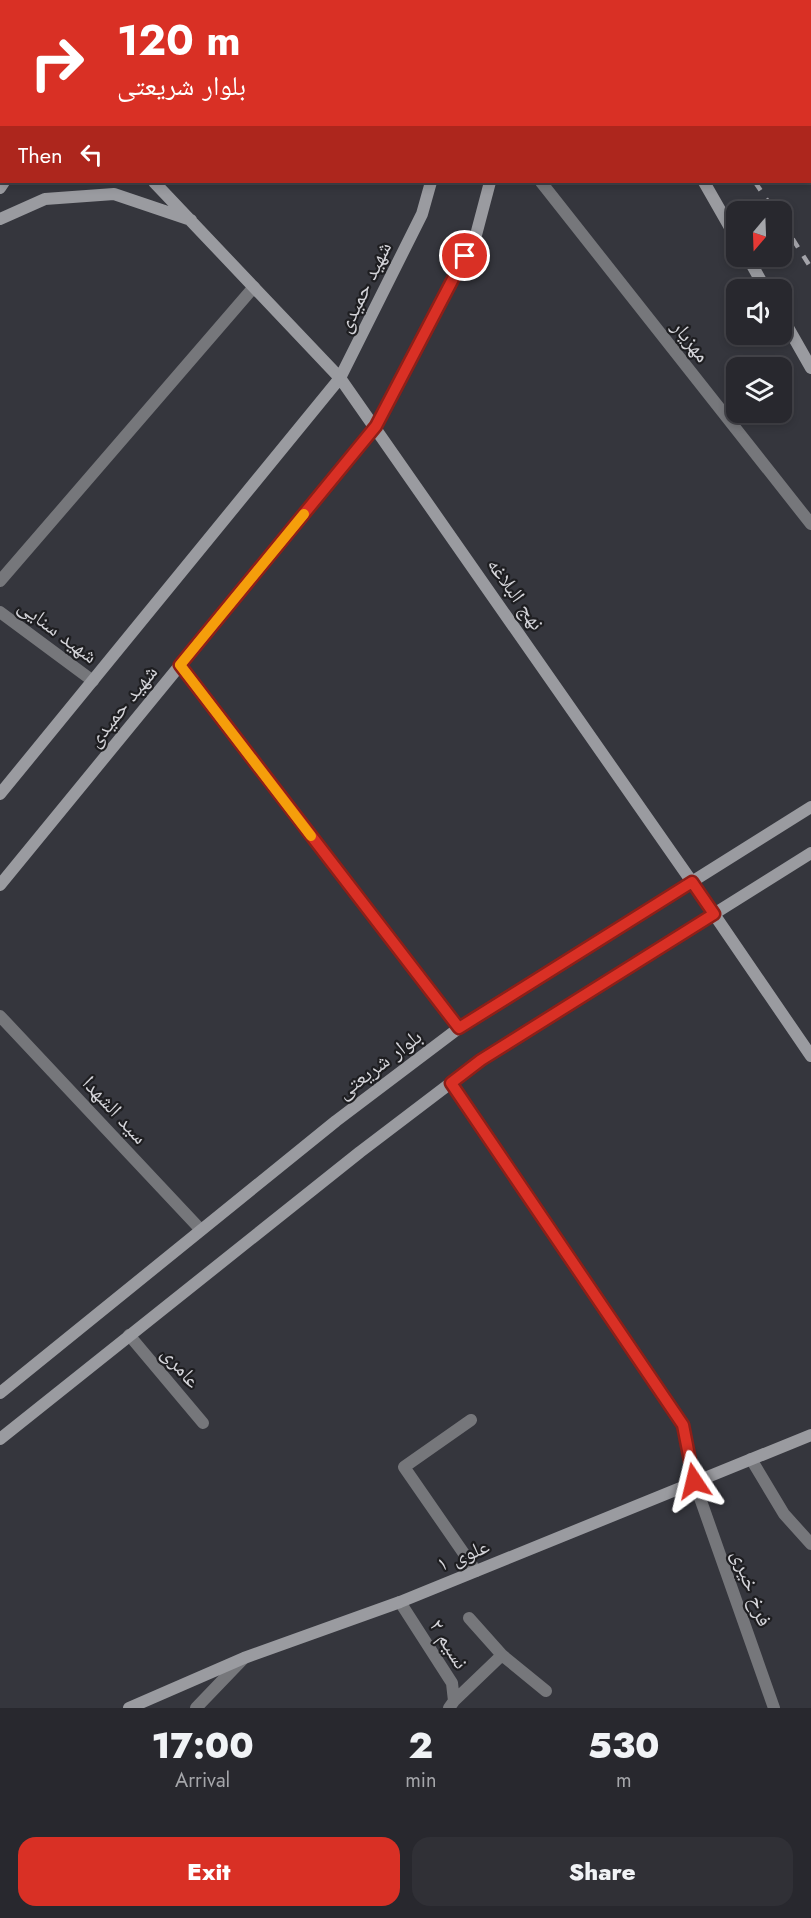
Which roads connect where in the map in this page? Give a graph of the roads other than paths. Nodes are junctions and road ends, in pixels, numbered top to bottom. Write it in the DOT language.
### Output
graph roads {
  1 [pos="155,183"];
  2 [pos="431,183"];
  3 [pos="490,183"];
  4 [pos="541,183"];
  5 [pos="705,183"];
  6 [pos="0,219"];
  7 [pos="726,220"];
  8 [pos="194,221"];
  9 [pos="254,287"];
  10 [pos="792,335"];
  11 [pos="811,369"];
  12 [pos="340,378"];
  13 [pos="376,426"];
  14 [pos="811,524"];
  15 [pos="0,581"];
  16 [pos="0,612"];
  17 [pos="180,665"];
  18 [pos="93,681"];
  19 [pos="0,794"];
  20 [pos="811,807"];
  21 [pos="811,853"];
  22 [pos="692,882"];
  23 [pos="0,885"];
  24 [pos="714,914"];
  25 [pos="0,1016"];
  26 [pos="459,1028"];
  27 [pos="811,1056"];
  28 [pos="451,1083"];
  29 [pos="201,1230"];
  30 [pos="129,1335"];
  31 [pos="0,1393"];
  32 [pos="471,1420"];
  33 [pos="203,1423"];
  34 [pos="811,1435"];
  35 [pos="0,1438"];
  36 [pos="751,1459"];
  37 [pos="694,1481"];
  38 [pos="811,1544"];
  39 [pos="476,1571"];
  40 [pos="400,1602"];
  41 [pos="469,1618"];
  42 [pos="501,1655"];
  43 [pos="244,1658"];
  44 [pos="546,1691"];
  45 [pos="452,1704"];
  46 [pos="129,1708"];
  47 [pos="196,1708"];
  48 [pos="774,1708"];
  1 -- 8 [label="main road, نهج البلاغه"];
  2 -- 12 [label="main road, شهید حمیدی"];
  3 -- 13 [label="main road, شهید حمیدی"];
  4 -- 14 [label="street, مهزیار"];
  5 -- 7 [label="main road"];
  6 -- 8 [label="main road"];
  8 -- 9 [label="main road, نهج البلاغه"];
  9 -- 12 [label="main road, نهج البلاغه"];
  9 -- 15 [label="street"];
  10 -- 11 [label="main road"];
  12 -- 13 [label="main road, نهج البلاغه"];
  12 -- 18 [label="main road, شهید حمیدی"];
  13 -- 17 [label="main road, شهید حمیدی"];
  13 -- 22 [label="main road, نهج البلاغه"];
  16 -- 18 [label="street, شهید سنایی"];
  17 -- 23 [label="main road, شهید حمیدی"];
  17 -- 26 [label="street"];
  18 -- 19 [label="main road, شهید حمیدی"];
  20 -- 22 [label="main road, بلوار شریعتی"];
  21 -- 24 [label="main road"];
  22 -- 24 [label="main road, نهج البلاغه"];
  22 -- 26 [label="main road, بلوار شریعتی"];
  24 -- 27 [label="main road, نهج البلاغه"];
  24 -- 28 [label="main road"];
  25 -- 29 [label="street, سید الشهدا"];
  26 -- 29 [label="main road, بلوار شریعتی"];
  28 -- 30 [label="main road"];
  28 -- 37 [label="street, فرخ خیری"];
  29 -- 31 [label="main road, بلوار شریعتی"];
  30 -- 33 [label="street, عامری"];
  30 -- 35 [label="main road"];
  32 -- 39 [label="street"];
  34 -- 36 [label="main road, علوی ۱"];
  36 -- 37 [label="main road, علوی ۱"];
  36 -- 38 [label="street"];
  37 -- 39 [label="main road, علوی ۱"];
  37 -- 48 [label="street, فرخ خیری"];
  39 -- 40 [label="main road, علوی ۱"];
  40 -- 43 [label="main road, علوی ۱"];
  40 -- 45 [label="street, نسیم ۲"];
  41 -- 42 [label="street"];
  42 -- 44 [label="street"];
  42 -- 45 [label="street"];
  43 -- 46 [label="main road, علوی ۱"];
  43 -- 47 [label="street"];
}
